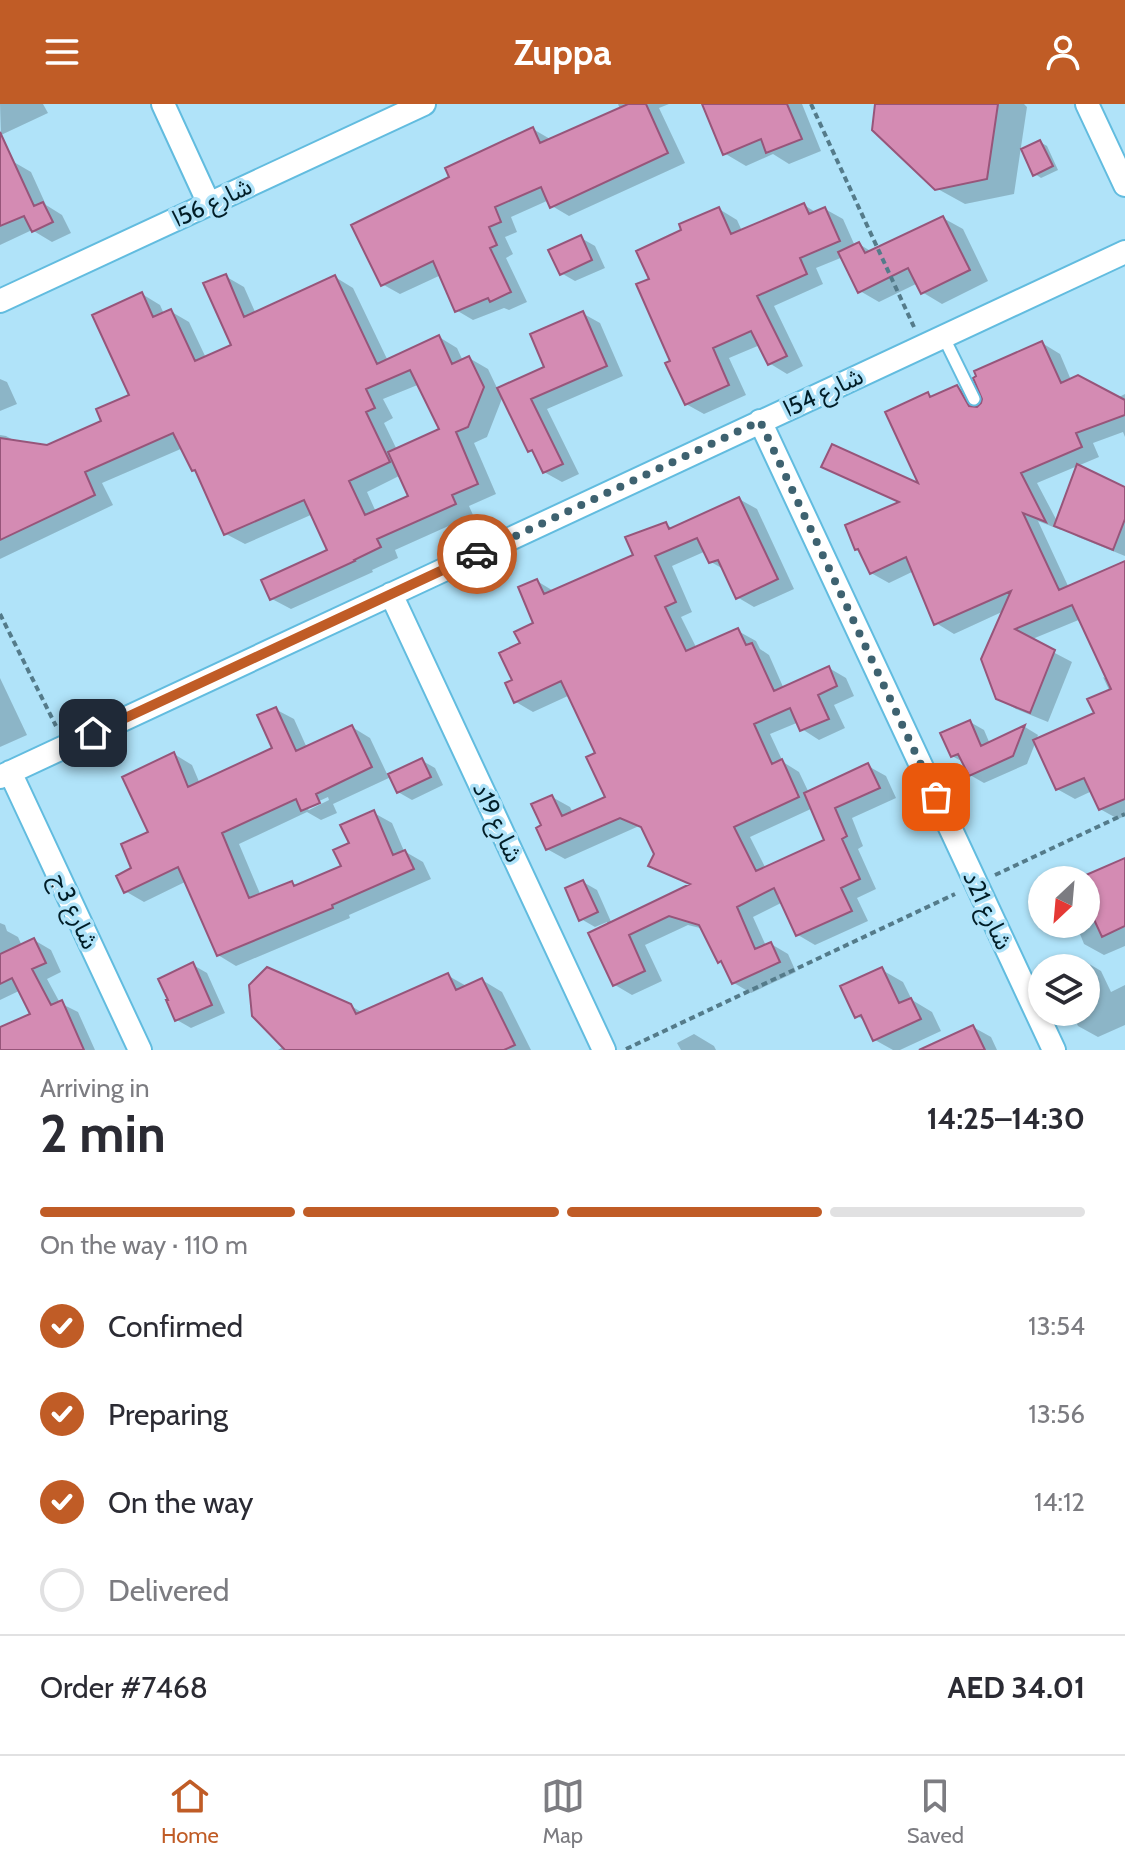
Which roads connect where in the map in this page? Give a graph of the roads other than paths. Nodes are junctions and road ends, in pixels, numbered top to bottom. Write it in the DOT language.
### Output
graph roads {
  1 [pos="163,104"];
  2 [pos="424,104"];
  3 [pos="1087,104"];
  4 [pos="1125,185"];
  5 [pos="209,204"];
  6 [pos="1125,252"];
  7 [pos="0,301"];
  8 [pos="933,341"];
  9 [pos="974,399"];
  10 [pos="760,421"];
  11 [pos="391,594"];
  12 [pos="5,774"];
  13 [pos="140,1050"];
  14 [pos="604,1050"];
  15 [pos="1054,1050"];
  1 -- 5 [label="street"];
  2 -- 5 [label="street, شارع 56ا"];
  3 -- 4 [label="street"];
  5 -- 7 [label="street, شارع 56ا"];
  6 -- 8 [label="street, شارع 54ا"];
  8 -- 9 [label="lane"];
  8 -- 10 [label="street, شارع 54ا"];
  10 -- 11 [label="street, شارع 54ا"];
  10 -- 15 [label="street, شارع 21د"];
  11 -- 12 [label="street, شارع 54ا"];
  11 -- 14 [label="street, شارع 19د"];
  12 -- 13 [label="street, شارع 3ج"];
}
